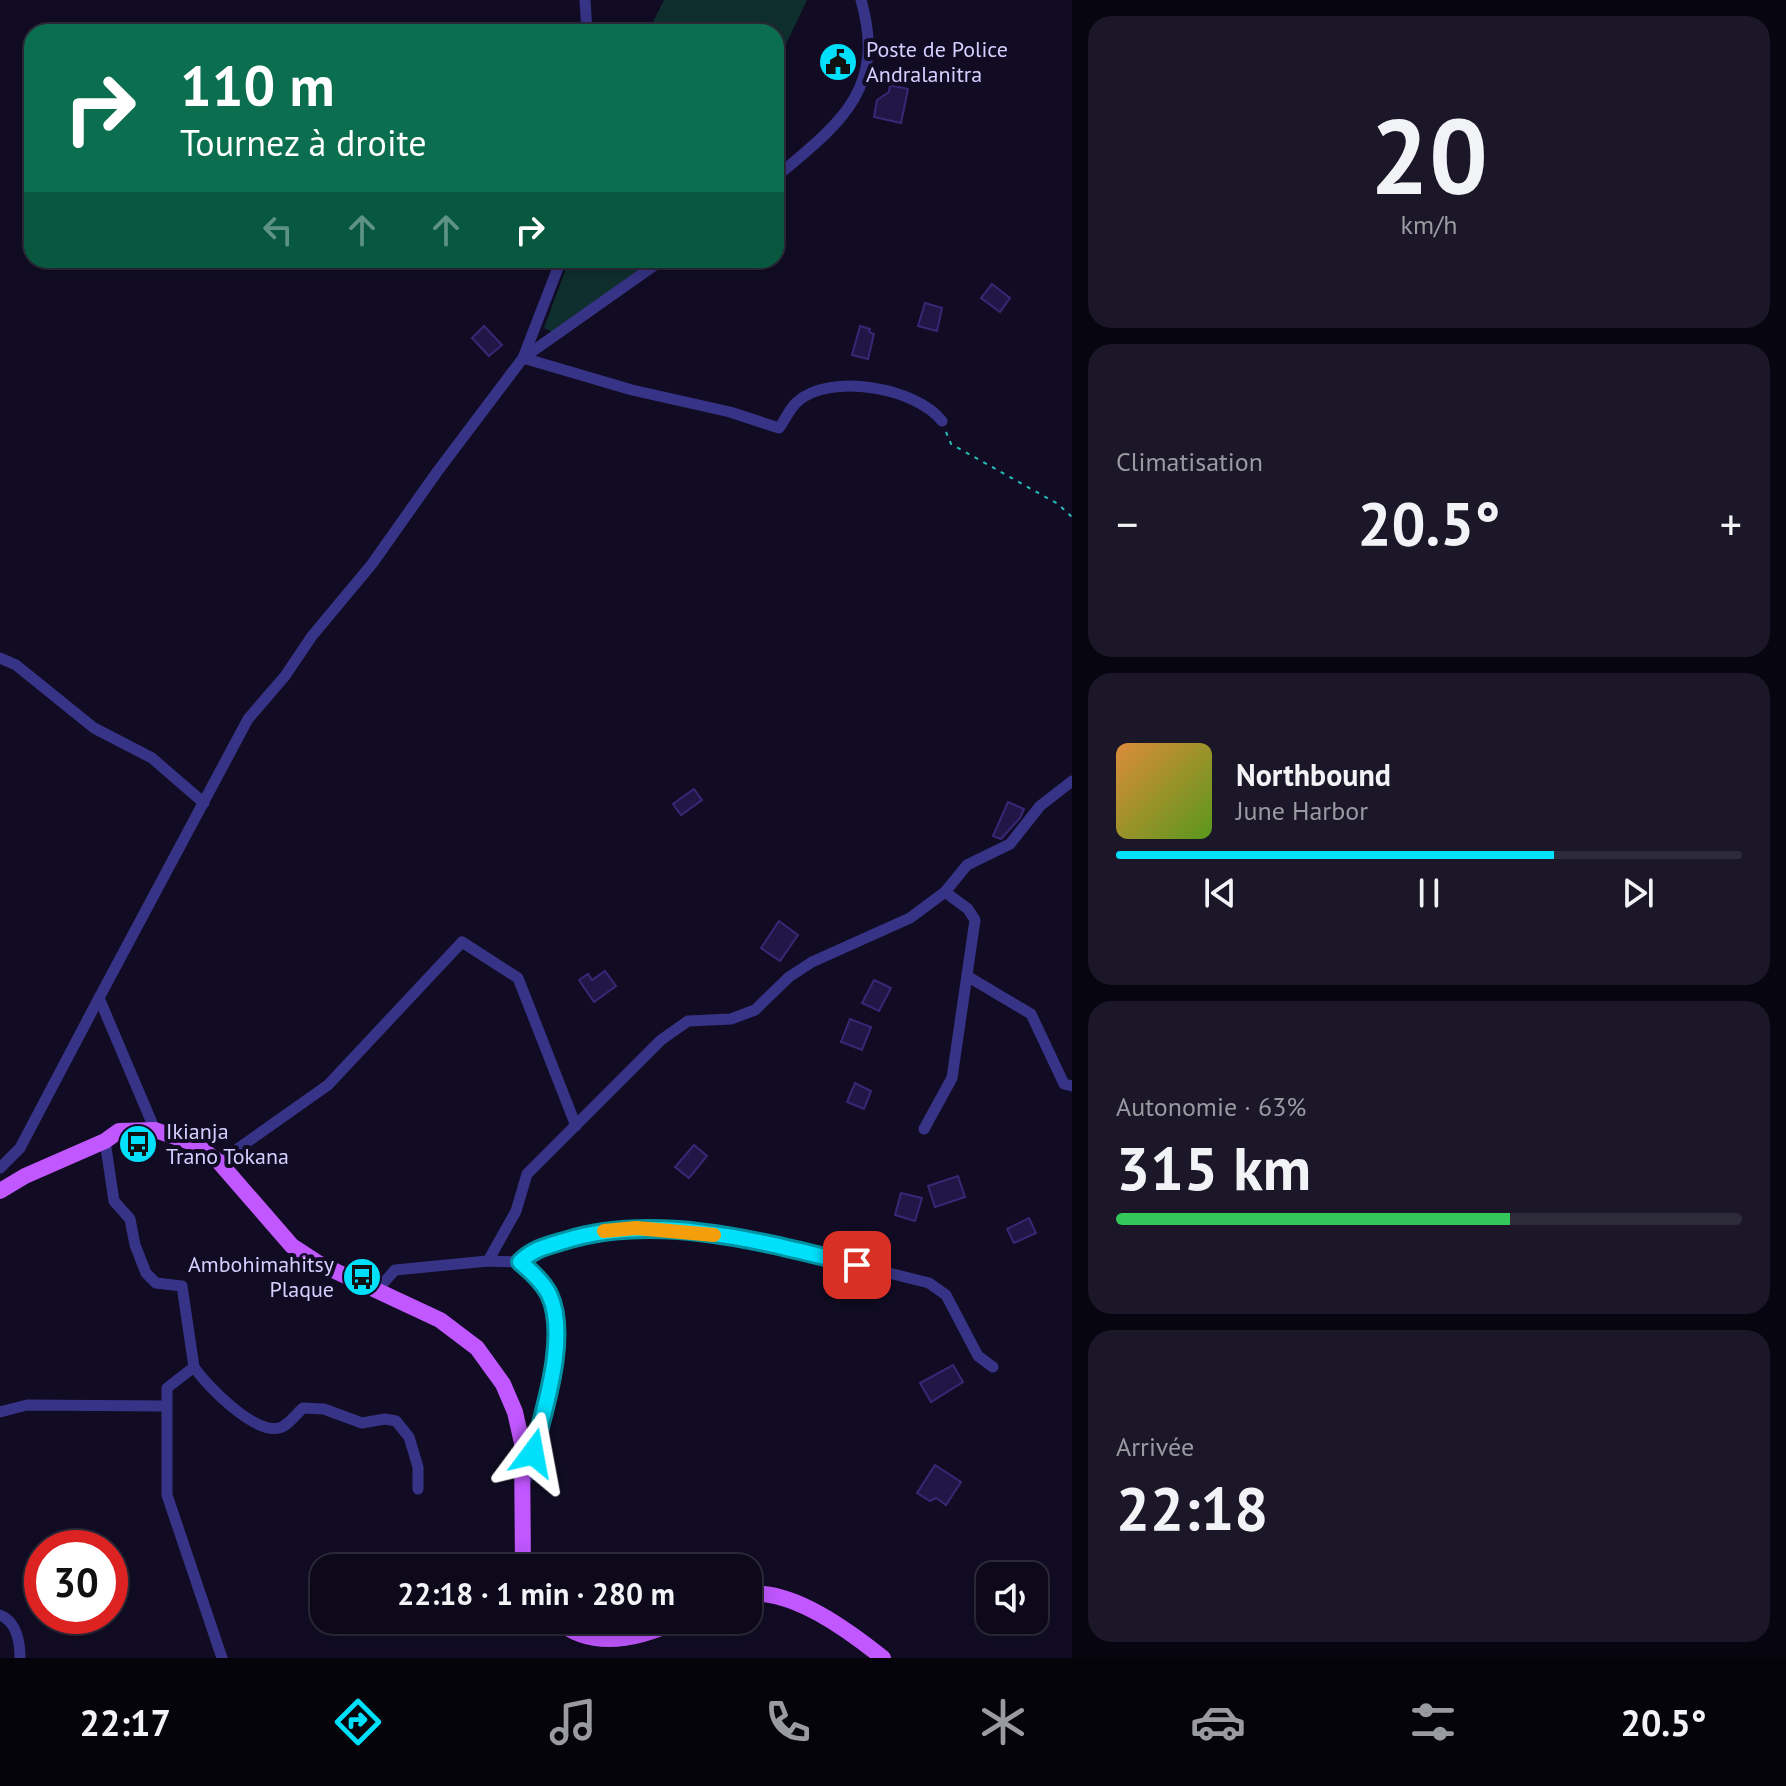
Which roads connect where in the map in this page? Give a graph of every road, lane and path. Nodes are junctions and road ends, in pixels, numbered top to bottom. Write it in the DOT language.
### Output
graph roads {
  1 [pos="585,0"];
  2 [pos="861,0"];
  3 [pos="586,24"];
  4 [pos="784,170"];
  5 [pos="558,268"];
  6 [pos="651,268"];
  7 [pos="523,358"];
  8 [pos="942,421"];
  9 [pos="1072,517"];
  10 [pos="0,658"];
  11 [pos="1072,781"];
  12 [pos="204,803"];
  13 [pos="945,892"];
  14 [pos="967,976"];
  15 [pos="99,998"];
  16 [pos="1072,1086"];
  17 [pos="576,1126"];
  18 [pos="924,1129"];
  19 [pos="155,1130"];
  20 [pos="105,1141"];
  21 [pos="219,1162"];
  22 [pos="0,1168"];
  23 [pos="0,1191"];
  24 [pos="488,1261"];
  25 [pos="520,1262"];
  26 [pos="377,1290"];
  27 [pos="194,1367"];
  28 [pos="993,1367"];
  29 [pos="165,1406"];
  30 [pos="0,1412"];
  31 [pos="418,1489"];
  32 [pos="521,1505"];
  33 [pos="523,1554"];
  34 [pos="762,1595"];
  35 [pos="0,1615"];
  36 [pos="581,1634"];
  37 [pos="644,1634"];
  38 [pos="20,1658"];
  39 [pos="222,1658"];
  40 [pos="883,1658"];
  1 -- 3 [label="street"];
  2 -- 4 [label="street"];
  5 -- 7 [label="street"];
  6 -- 7 [label="street"];
  7 -- 8 [label="street"];
  7 -- 12 [label="street"];
  8 -- 9 [label="path"];
  10 -- 12 [label="street"];
  11 -- 13 [label="street"];
  12 -- 15 [label="street"];
  13 -- 14 [label="street"];
  13 -- 17 [label="street"];
  14 -- 16 [label="street"];
  14 -- 18 [label="street"];
  15 -- 19 [label="street"];
  15 -- 22 [label="street"];
  17 -- 21 [label="street"];
  17 -- 24 [label="street"];
  19 -- 20 [label="main road"];
  19 -- 21 [label="main road"];
  20 -- 23 [label="main road"];
  20 -- 27 [label="street"];
  21 -- 26 [label="main road"];
  24 -- 25 [label="street"];
  24 -- 26 [label="street"];
  25 -- 28 [label="street"];
  25 -- 32 [label="street"];
  26 -- 32 [label="main road"];
  27 -- 29 [label="street"];
  27 -- 31 [label="street"];
  29 -- 30 [label="street"];
  29 -- 39 [label="street"];
  32 -- 33 [label="main road"];
  34 -- 40 [label="main road"];
  35 -- 38 [label="street"];
  36 -- 37 [label="main road"];
}
